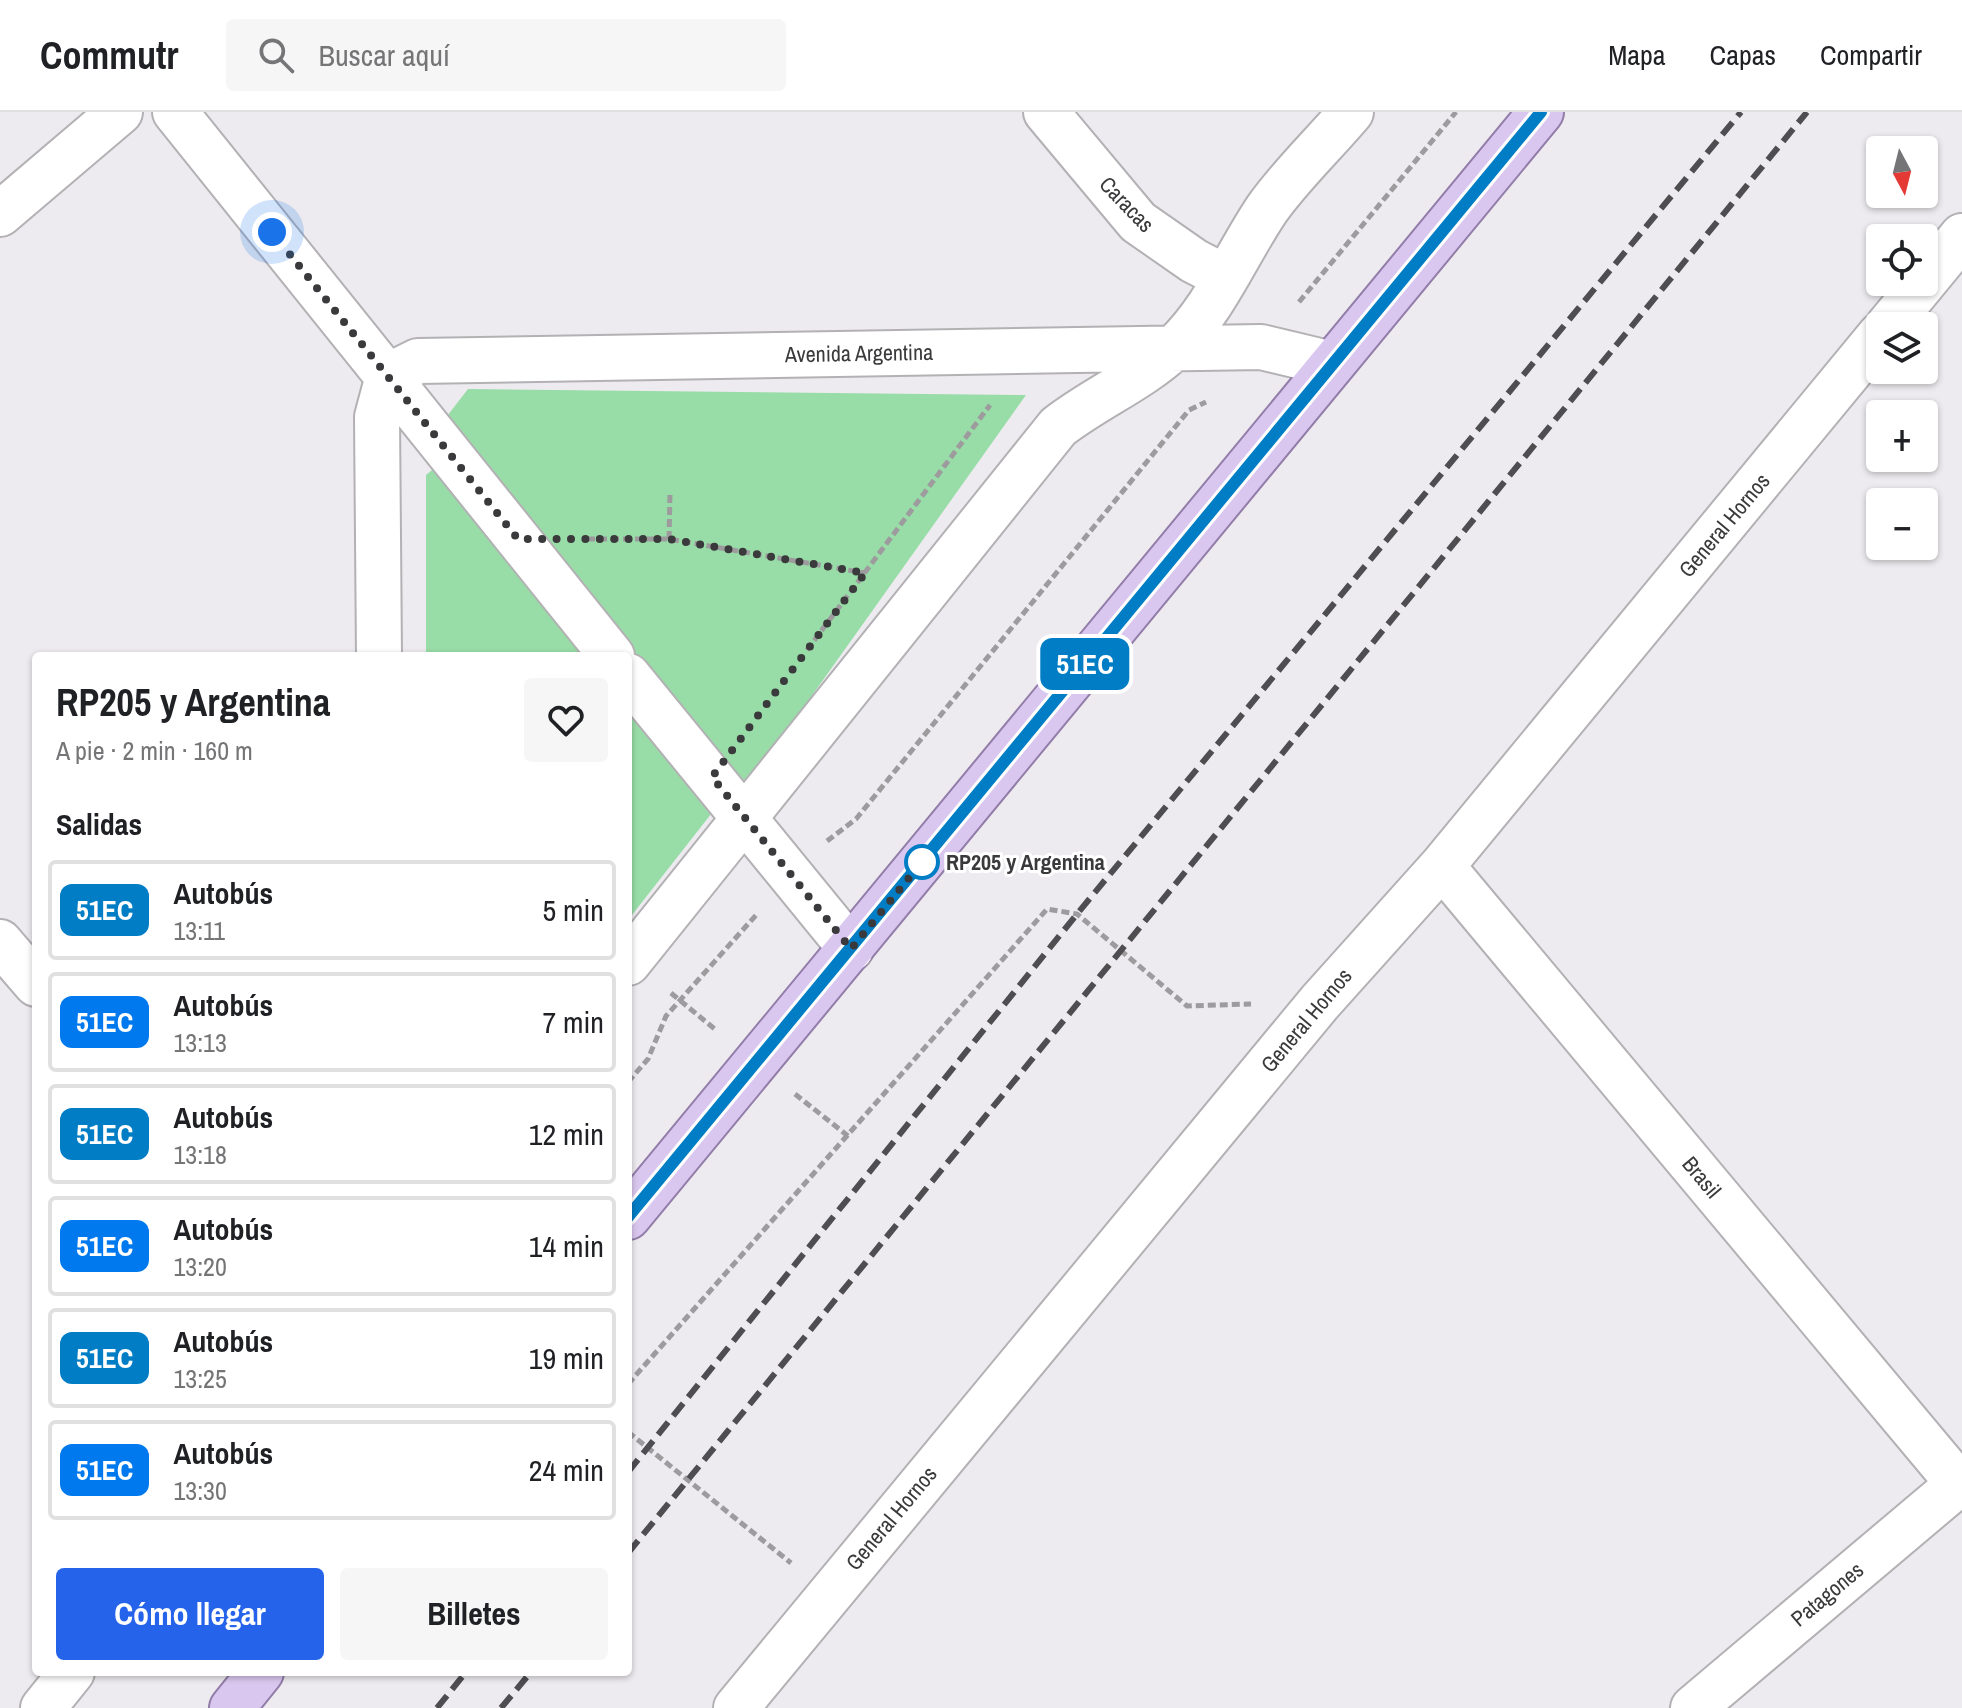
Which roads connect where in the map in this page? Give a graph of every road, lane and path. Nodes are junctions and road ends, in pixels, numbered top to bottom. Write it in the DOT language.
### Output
graph roads {
  1 [pos="120,112"];
  2 [pos="175,112"];
  3 [pos="1046,112"];
  4 [pos="1351,112"];
  5 [pos="1456,112"];
  6 [pos="1541,112"];
  7 [pos="0,214"];
  8 [pos="1962,236"];
  9 [pos="1225,277"];
  10 [pos="1900,312"];
  11 [pos="1261,347"];
  12 [pos="1173,349"];
  13 [pos="1031,350"];
  14 [pos="1866,352"];
  15 [pos="1332,364"];
  16 [pos="388,376"];
  17 [pos="670,494"];
  18 [pos="518,539"];
  19 [pos="669,539"];
  20 [pos="865,573"];
  21 [pos="379,652"];
  22 [pos="609,652"];
  23 [pos="798,662"];
  24 [pos="632,681"];
  25 [pos="745,819"];
  26 [pos="1442,866"];
  27 [pos="791,875"];
  28 [pos="0,942"];
  29 [pos="851,949"];
  30 [pos="632,958"];
  31 [pos="32,979"];
  32 [pos="1320,1002"];
  33 [pos="632,1077"];
  34 [pos="632,1212"];
  35 [pos="632,1379"];
  36 [pos="632,1435"];
  37 [pos="1961,1484"];
  38 [pos="829,1594"];
  39 [pos="69,1676"];
  40 [pos="258,1676"];
  41 [pos="43,1708"];
  42 [pos="232,1708"];
  43 [pos="736,1708"];
  44 [pos="1693,1708"];
  1 -- 7 [label="street"];
  2 -- 16 [label="street"];
  3 -- 9 [label="street, Caracas"];
  4 -- 9 [label="street"];
  5 -- 11 [label="path"];
  6 -- 15 [label="main road"];
  8 -- 10 [label="street"];
  9 -- 12 [label="street"];
  11 -- 12 [label="street, Avenida Argentina"];
  11 -- 15 [label="street, Avenida Argentina"];
  11 -- 27 [label="path"];
  12 -- 13 [label="street, Avenida Argentina"];
  12 -- 25 [label="street"];
  13 -- 16 [label="street, Avenida Argentina"];
  13 -- 20 [label="path"];
  14 -- 26 [label="street, General Hornos"];
  15 -- 29 [label="main road"];
  16 -- 18 [label="street"];
  16 -- 21 [label="street"];
  17 -- 19 [label="path"];
  18 -- 19 [label="path"];
  18 -- 22 [label="street"];
  19 -- 20 [label="path"];
  20 -- 23 [label="path"];
  24 -- 25 [label="street"];
  25 -- 27 [label="street"];
  25 -- 30 [label="street"];
  26 -- 32 [label="street, General Hornos"];
  26 -- 37 [label="street, Brasil"];
  27 -- 29 [label="street"];
  27 -- 33 [label="path"];
  28 -- 31 [label="street"];
  29 -- 34 [label="main road"];
  32 -- 35 [label="path"];
  32 -- 38 [label="street, General Hornos"];
  36 -- 38 [label="path"];
  37 -- 44 [label="street, Patagones"];
  38 -- 43 [label="street, General Hornos"];
  39 -- 41 [label="street"];
  40 -- 42 [label="main road"];
}
